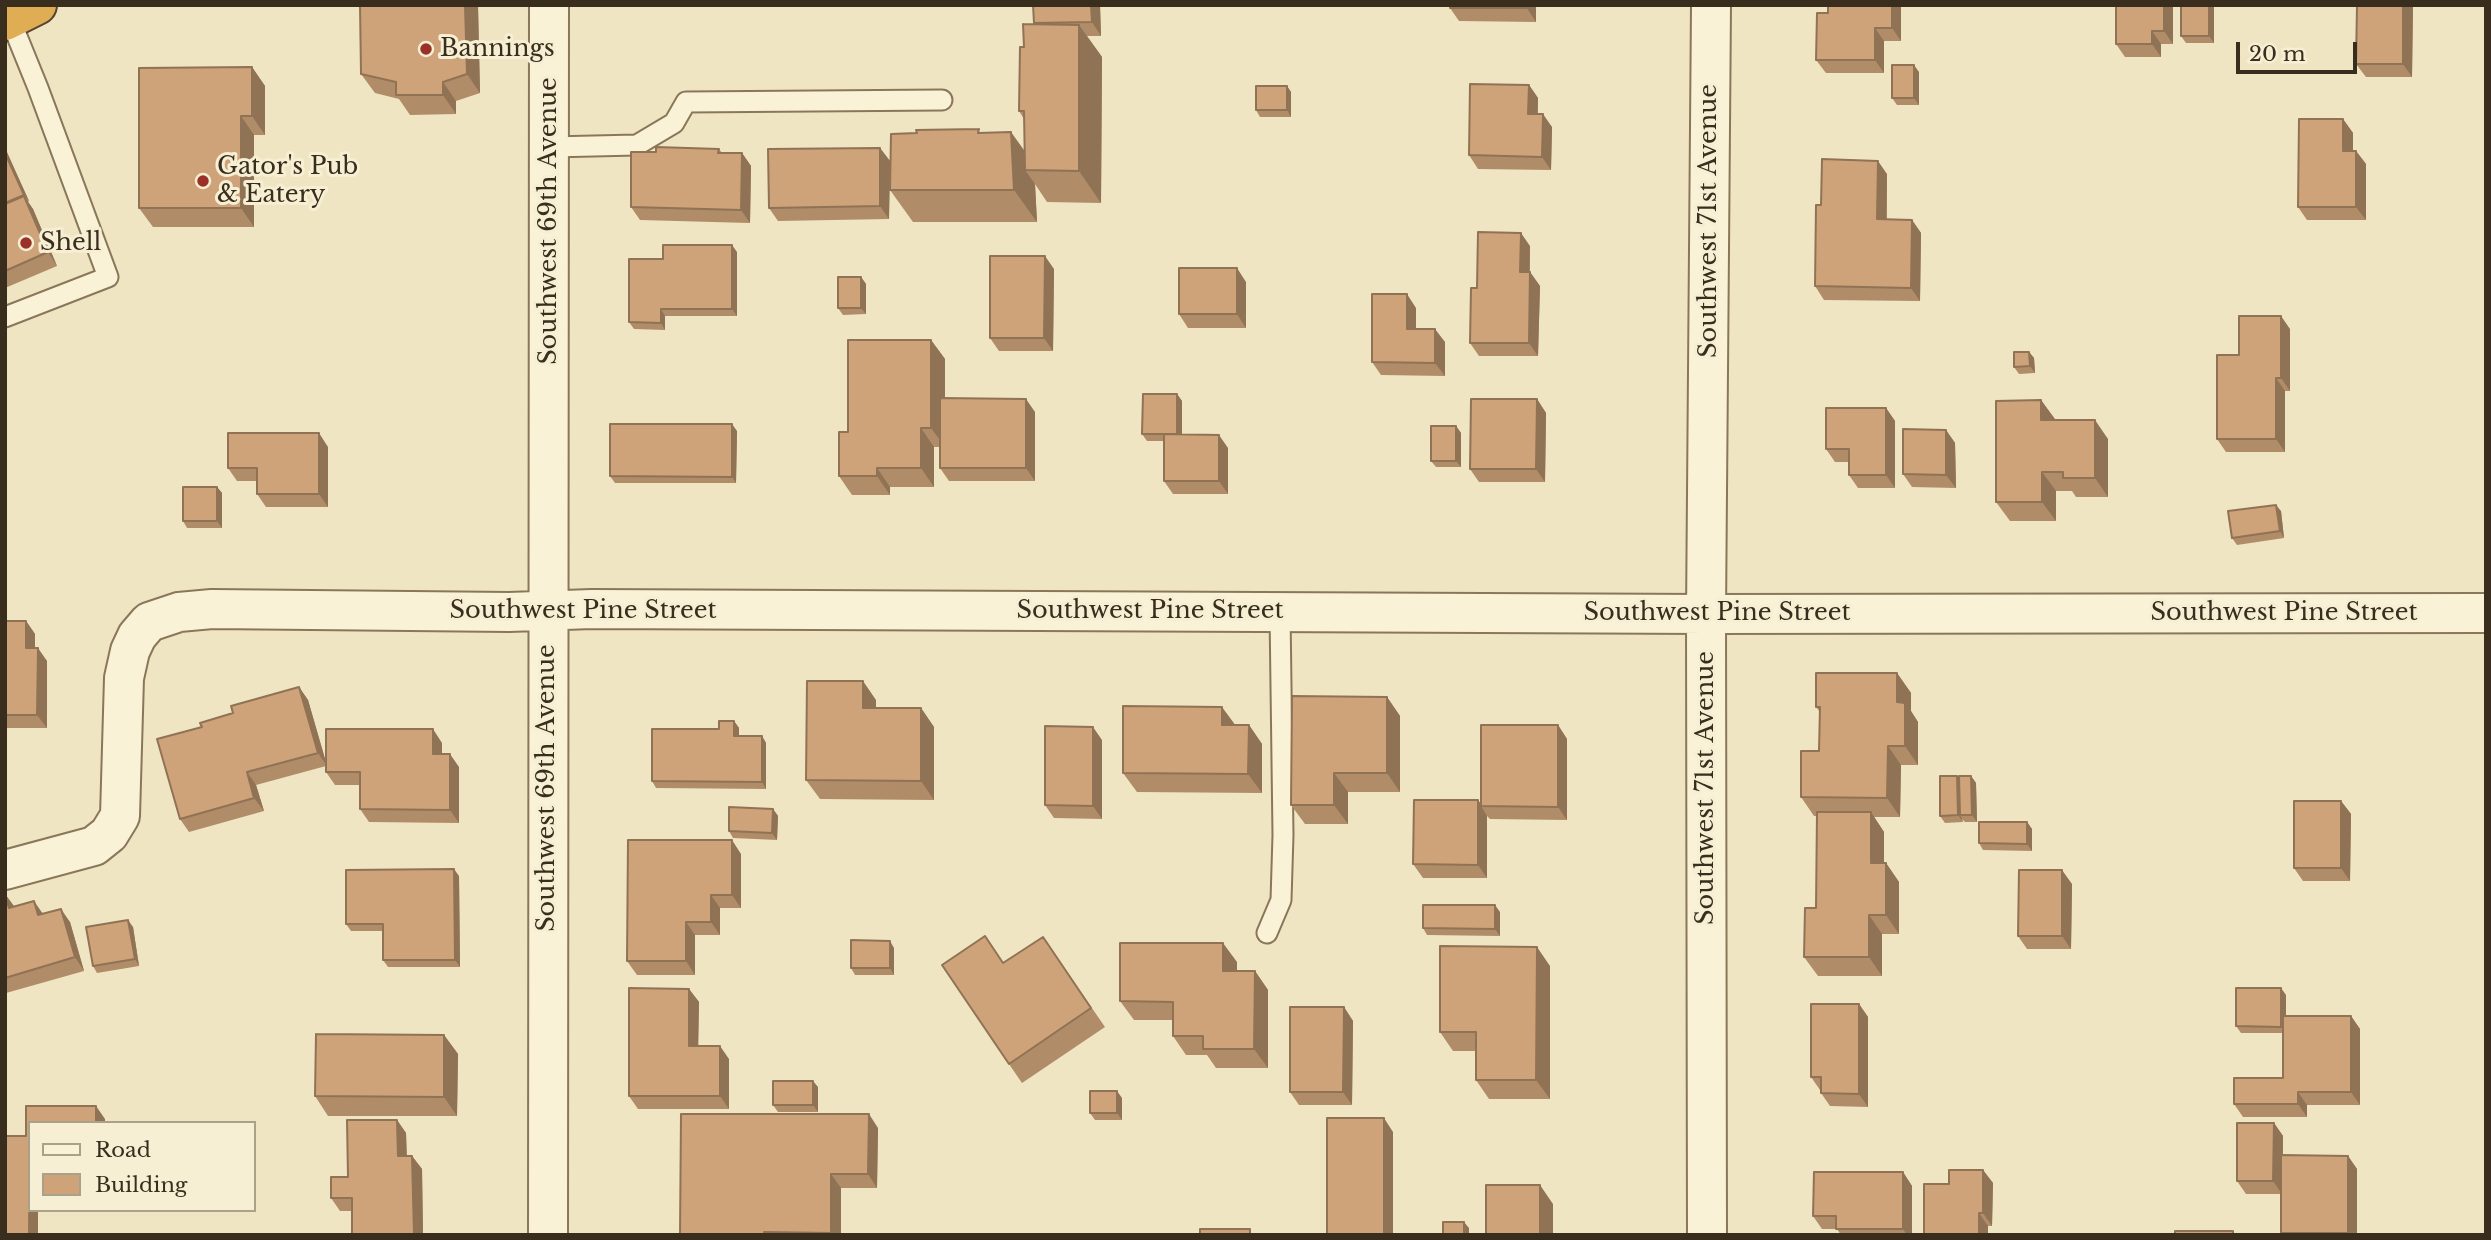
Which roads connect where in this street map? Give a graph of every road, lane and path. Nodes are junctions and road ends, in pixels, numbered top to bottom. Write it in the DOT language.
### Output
graph roads {
  1 [pos="549,5"];
  2 [pos="1711,5"];
  3 [pos="17,15"];
  4 [pos="942,100"];
  5 [pos="550,147"];
  6 [pos="5,317"];
  7 [pos="547,611"];
  8 [pos="1280,612"];
  9 [pos="2486,613"];
  10 [pos="1706,614"];
  11 [pos="5,870"];
  12 [pos="1267,933"];
  13 [pos="548,1235"];
  14 [pos="1707,1235"];
  1 -- 5 [label="street, Southwest 69th Avenue"];
  2 -- 10 [label="street, Southwest 71st Avenue"];
  3 -- 6 [label="lane"];
  4 -- 5 [label="lane"];
  5 -- 7 [label="street, Southwest 69th Avenue"];
  7 -- 8 [label="street, Southwest Pine Street"];
  7 -- 11 [label="street, Southwest Pine Street"];
  7 -- 13 [label="street, Southwest 69th Avenue"];
  8 -- 10 [label="street, Southwest Pine Street"];
  8 -- 12 [label="lane"];
  9 -- 10 [label="street, Southwest Pine Street"];
  10 -- 14 [label="street, Southwest 71st Avenue"];
}
